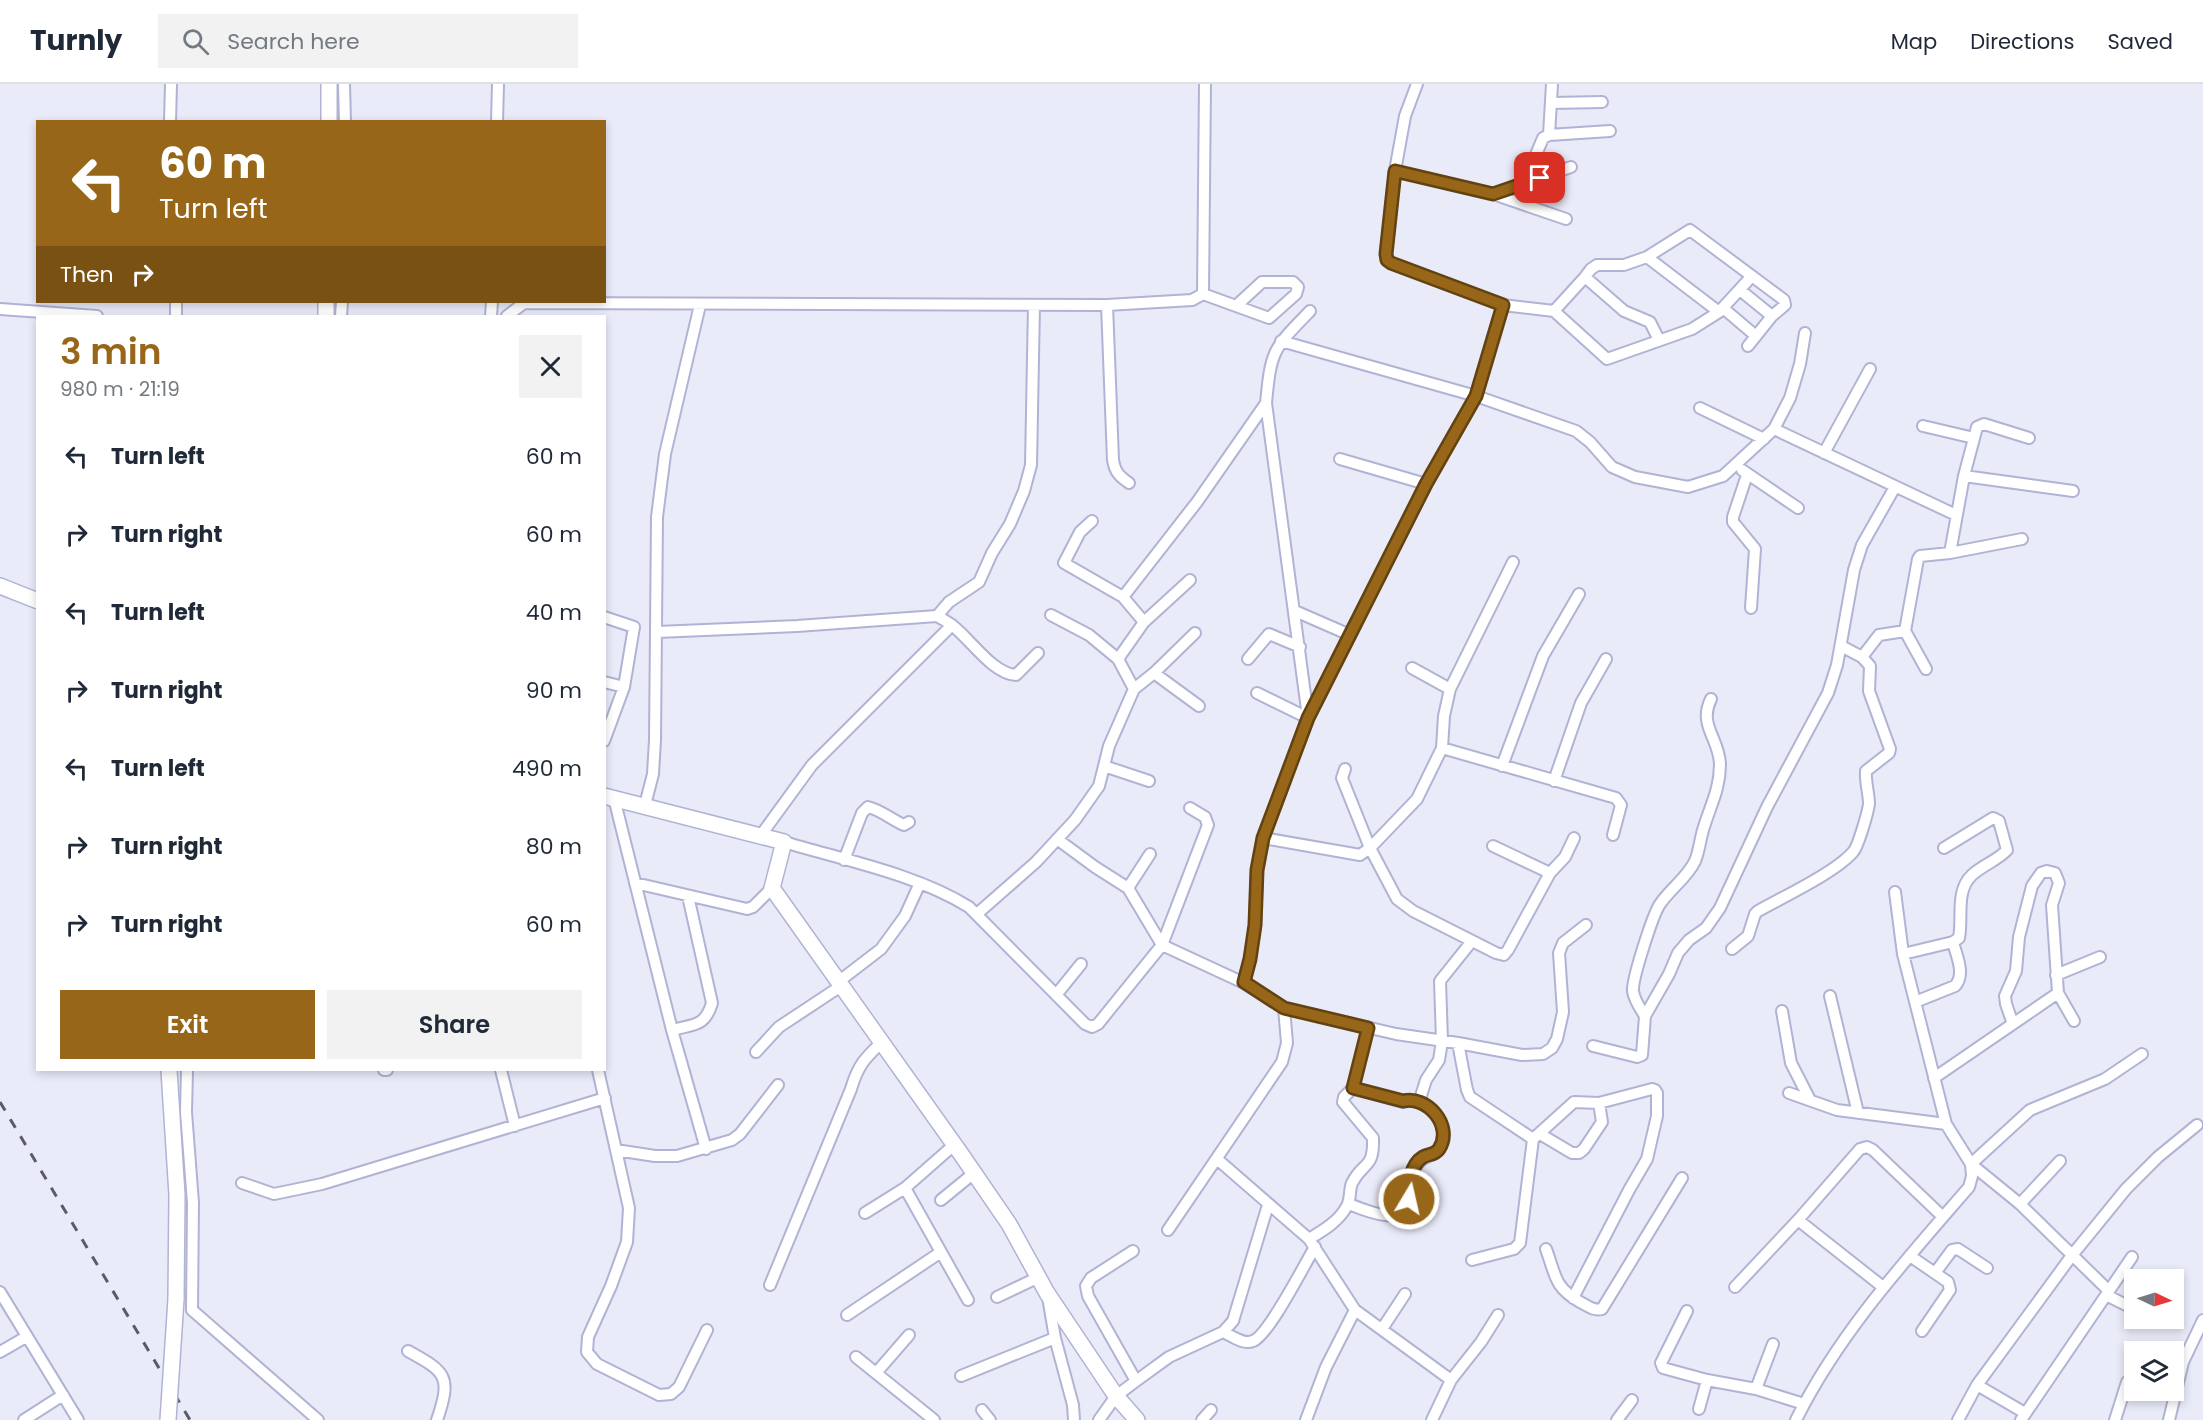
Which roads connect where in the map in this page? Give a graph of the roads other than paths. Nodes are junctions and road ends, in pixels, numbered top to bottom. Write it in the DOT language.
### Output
graph roads {
  1 [pos="171,84"];
  2 [pos="328,84"];
  3 [pos="344,84"];
  4 [pos="498,84"];
  5 [pos="1205,84"];
  6 [pos="1417,84"];
  7 [pos="1552,84"];
  8 [pos="1602,102"];
  9 [pos="1551,103"];
  10 [pos="170,120"];
  11 [pos="329,120"];
  12 [pos="345,120"];
  13 [pos="497,120"];
  14 [pos="1610,131"];
  15 [pos="1549,135"];
  16 [pos="1571,167"];
  17 [pos="1395,171"];
  18 [pos="1524,183"];
  19 [pos="1493,194"];
  20 [pos="1566,219"];
  21 [pos="1647,257"];
  22 [pos="1752,276"];
  23 [pos="1586,277"];
  24 [pos="1740,290"];
  25 [pos="1203,294"];
  26 [pos="521,303"];
  27 [pos="581,303"];
  28 [pos="700,305"];
  29 [pos="1034,305"];
  30 [pos="1107,305"];
  31 [pos="1503,305"];
  32 [pos="1236,306"];
  33 [pos="0,309"];
  34 [pos="1721,310"];
  35 [pos="1310,311"];
  36 [pos="1554,311"];
  37 [pos="83,315"];
  38 [pos="508,315"];
  39 [pos="1772,316"];
  40 [pos="1805,333"];
  41 [pos="1756,336"];
  42 [pos="1659,340"];
  43 [pos="1281,341"];
  44 [pos="1748,346"];
  45 [pos="1870,369"];
  46 [pos="1476,396"];
  47 [pos="1266,403"];
  48 [pos="1700,408"];
  49 [pos="1923,426"];
  50 [pos="1774,429"];
  51 [pos="1974,438"];
  52 [pos="2029,438"];
  53 [pos="1764,439"];
  54 [pos="1824,453"];
  55 [pos="1340,459"];
  56 [pos="1736,463"];
  57 [pos="1747,475"];
  58 [pos="1964,476"];
  59 [pos="1129,483"];
  60 [pos="1426,484"];
  61 [pos="1895,487"];
  62 [pos="2073,491"];
  63 [pos="1798,508"];
  64 [pos="1956,516"];
  65 [pos="1092,521"];
  66 [pos="2022,539"];
  67 [pos="1950,553"];
  68 [pos="1513,562"];
  69 [pos="1190,580"];
  70 [pos="0,586"];
  71 [pos="1579,594"];
  72 [pos="1123,597"];
  73 [pos="36,601"];
  74 [pos="1751,608"];
  75 [pos="1295,610"];
  76 [pos="1051,615"];
  77 [pos="937,616"];
  78 [pos="606,618"];
  79 [pos="1144,622"];
  80 [pos="952,625"];
  81 [pos="1905,631"];
  82 [pos="657,632"];
  83 [pos="1195,633"];
  84 [pos="1350,635"];
  85 [pos="1841,646"];
  86 [pos="1300,647"];
  87 [pos="1038,653"];
  88 [pos="1862,657"];
  89 [pos="1118,659"];
  90 [pos="1248,659"];
  91 [pos="1606,659"];
  92 [pos="1412,668"];
  93 [pos="1926,669"];
  94 [pos="1154,673"];
  95 [pos="606,682"];
  96 [pos="624,687"];
  97 [pos="1134,689"];
  98 [pos="1450,689"];
  99 [pos="1257,693"];
  100 [pos="1712,699"];
  101 [pos="1199,706"];
  102 [pos="1308,718"];
  103 [pos="606,736"];
  104 [pos="1442,748"];
  105 [pos="1104,766"];
  106 [pos="1502,766"];
  107 [pos="1345,769"];
  108 [pos="1149,781"];
  109 [pos="1554,781"];
  110 [pos="609,797"];
  111 [pos="645,805"];
  112 [pos="1190,808"];
  113 [pos="909,822"];
  114 [pos="761,835"];
  115 [pos="1613,835"];
  116 [pos="1263,838"];
  117 [pos="1574,838"];
  118 [pos="1057,839"];
  119 [pos="784,842"];
  120 [pos="1493,846"];
  121 [pos="1370,848"];
  122 [pos="1944,848"];
  123 [pos="1150,854"];
  124 [pos="844,860"];
  125 [pos="1550,873"];
  126 [pos="920,883"];
  127 [pos="634,884"];
  128 [pos="772,888"];
  129 [pos="1128,888"];
  130 [pos="1895,892"];
  131 [pos="688,896"];
  132 [pos="978,913"];
  133 [pos="1586,925"];
  134 [pos="1472,941"];
  135 [pos="1953,942"];
  136 [pos="1162,945"];
  137 [pos="1732,949"];
  138 [pos="1903,954"];
  139 [pos="2100,957"];
  140 [pos="1082,964"];
  141 [pos="2056,975"];
  142 [pos="1244,982"];
  143 [pos="839,984"];
  144 [pos="2058,993"];
  145 [pos="1056,995"];
  146 [pos="1830,996"];
  147 [pos="1915,1002"];
  148 [pos="1284,1008"];
  149 [pos="1782,1011"];
  150 [pos="1645,1016"];
  151 [pos="2074,1021"];
  152 [pos="2013,1024"];
  153 [pos="1368,1028"];
  154 [pos="672,1030"];
  155 [pos="1442,1041"];
  156 [pos="882,1042"];
  157 [pos="1458,1043"];
  158 [pos="1593,1046"];
  159 [pos="756,1052"];
  160 [pos="2142,1054"];
  161 [pos="169,1071"];
  162 [pos="187,1071"];
  163 [pos="501,1071"];
  164 [pos="598,1071"];
  165 [pos="1934,1078"];
  166 [pos="778,1085"];
  167 [pos="1353,1088"];
  168 [pos="1789,1093"];
  169 [pos="605,1098"];
  170 [pos="1810,1100"];
  171 [pos="1419,1102"];
  172 [pos="1599,1103"];
  173 [pos="179,1113"];
  174 [pos="1858,1113"];
  175 [pos="1946,1124"];
  176 [pos="2197,1125"];
  177 [pos="515,1126"];
  178 [pos="1536,1136"];
  179 [pos="954,1145"];
  180 [pos="706,1149"];
  181 [pos="616,1150"];
  182 [pos="1217,1159"];
  183 [pos="2060,1161"];
  184 [pos="1971,1164"];
  185 [pos="974,1173"];
  186 [pos="1682,1178"];
  187 [pos="242,1183"];
  188 [pos="905,1188"];
  189 [pos="941,1200"];
  190 [pos="1349,1204"];
  191 [pos="2020,1204"];
  192 [pos="1268,1205"];
  193 [pos="865,1213"];
  194 [pos="1943,1217"];
  195 [pos="1798,1220"];
  196 [pos="1168,1230"];
  197 [pos="1312,1243"];
  198 [pos="1545,1249"];
  199 [pos="1133,1251"];
  200 [pos="942,1252"];
  201 [pos="2073,1254"];
  202 [pos="1910,1256"];
  203 [pos="2132,1257"];
  204 [pos="1472,1260"];
  205 [pos="1987,1268"];
  206 [pos="1935,1273"];
  207 [pos="1039,1277"];
  208 [pos="770,1285"];
  209 [pos="1735,1287"];
  210 [pos="1883,1287"];
  211 [pos="0,1292"];
  212 [pos="1047,1293"];
  213 [pos="2108,1293"];
  214 [pos="1405,1294"];
  215 [pos="997,1298"];
  216 [pos="1573,1298"];
  217 [pos="968,1300"];
  218 [pos="2124,1303"];
  219 [pos="1355,1310"];
  220 [pos="1687,1311"];
  221 [pos="846,1315"];
  222 [pos="1498,1315"];
  223 [pos="2203,1320"];
  224 [pos="1382,1329"];
  225 [pos="707,1330"];
  226 [pos="1922,1331"];
  227 [pos="1223,1332"];
  228 [pos="909,1335"];
  229 [pos="26,1337"];
  230 [pos="1055,1338"];
  231 [pos="1773,1344"];
  232 [pos="408,1351"];
  233 [pos="0,1352"];
  234 [pos="856,1357"];
  235 [pos="876,1373"];
  236 [pos="961,1376"];
  237 [pos="1451,1380"];
  238 [pos="1707,1380"];
  239 [pos="1136,1381"];
  240 [pos="1977,1385"];
  241 [pos="1756,1389"];
  242 [pos="2124,1392"];
  243 [pos="63,1395"];
  244 [pos="1116,1396"];
  245 [pos="1632,1400"];
  246 [pos="1804,1404"];
  247 [pos="1699,1409"];
  248 [pos="982,1410"];
  249 [pos="1211,1410"];
  250 [pos="2023,1417"];
  251 [pos="1308,1419"];
  252 [pos="24,1420"];
  253 [pos="78,1420"];
  254 [pos="168,1420"];
  255 [pos="318,1420"];
  256 [pos="437,1420"];
  257 [pos="934,1420"];
  258 [pos="990,1420"];
  259 [pos="1074,1420"];
  260 [pos="1099,1420"];
  261 [pos="1137,1420"];
  262 [pos="1202,1420"];
  263 [pos="1432,1420"];
  264 [pos="1617,1420"];
  265 [pos="1796,1420"];
  266 [pos="1958,1420"];
  267 [pos="2115,1420"];
  268 [pos="2169,1420"];
  1 -- 10 [label="street"];
  2 -- 11 [label="main road"];
  3 -- 12 [label="street"];
  4 -- 13 [label="street"];
  5 -- 25 [label="street"];
  6 -- 17 [label="street"];
  7 -- 9 [label="street"];
  8 -- 9 [label="street"];
  9 -- 15 [label="street"];
  14 -- 15 [label="street"];
  15 -- 18 [label="street"];
  16 -- 18 [label="street"];
  17 -- 19 [label="street"];
  17 -- 31 [label="street"];
  18 -- 19 [label="street"];
  19 -- 20 [label="street"];
  21 -- 22 [label="street"];
  21 -- 23 [label="street"];
  21 -- 34 [label="street"];
  22 -- 24 [label="street"];
  22 -- 39 [label="street"];
  23 -- 36 [label="street"];
  23 -- 42 [label="street"];
  24 -- 34 [label="street"];
  24 -- 39 [label="street"];
  25 -- 30 [label="street"];
  25 -- 32 [label="street"];
  26 -- 38 [label="street"];
  27 -- 28 [label="street"];
  28 -- 29 [label="street"];
  28 -- 82 [label="street"];
  29 -- 30 [label="street"];
  29 -- 77 [label="street"];
  30 -- 59 [label="street"];
  31 -- 36 [label="street"];
  31 -- 46 [label="street"];
  32 -- 32 [label="street"];
  33 -- 37 [label="street"];
  34 -- 41 [label="street"];
  34 -- 42 [label="street"];
  35 -- 43 [label="street"];
  36 -- 42 [label="street"];
  39 -- 41 [label="street"];
  40 -- 50 [label="street"];
  41 -- 44 [label="street"];
  43 -- 46 [label="street"];
  43 -- 47 [label="street"];
  45 -- 54 [label="street"];
  46 -- 56 [label="street"];
  46 -- 60 [label="street"];
  47 -- 72 [label="street"];
  47 -- 75 [label="street"];
  48 -- 53 [label="street"];
  49 -- 51 [label="street"];
  50 -- 53 [label="street"];
  50 -- 54 [label="street"];
  51 -- 52 [label="street"];
  51 -- 58 [label="street"];
  53 -- 56 [label="street"];
  54 -- 61 [label="street"];
  55 -- 60 [label="street"];
  56 -- 57 [label="street"];
  57 -- 63 [label="street"];
  57 -- 74 [label="street"];
  58 -- 62 [label="street"];
  58 -- 64 [label="street"];
  60 -- 84 [label="street"];
  61 -- 64 [label="street"];
  61 -- 85 [label="street"];
  64 -- 67 [label="street"];
  65 -- 72 [label="street"];
  66 -- 67 [label="street"];
  67 -- 81 [label="street"];
  68 -- 98 [label="street"];
  69 -- 79 [label="street"];
  70 -- 73 [label="main road"];
  71 -- 106 [label="street"];
  72 -- 79 [label="street"];
  75 -- 84 [label="street"];
  75 -- 86 [label="street"];
  76 -- 89 [label="street"];
  77 -- 80 [label="street"];
  77 -- 82 [label="street"];
  78 -- 96 [label="street"];
  79 -- 89 [label="street"];
  80 -- 87 [label="street"];
  80 -- 114 [label="street"];
  81 -- 88 [label="street"];
  81 -- 93 [label="street"];
  82 -- 111 [label="street"];
  83 -- 94 [label="street"];
  84 -- 102 [label="street"];
  85 -- 88 [label="street"];
  85 -- 150 [label="street"];
  86 -- 90 [label="street"];
  86 -- 102 [label="street"];
  88 -- 137 [label="street"];
  89 -- 97 [label="street"];
  91 -- 109 [label="street"];
  92 -- 98 [label="street"];
  94 -- 97 [label="street"];
  94 -- 101 [label="street"];
  95 -- 96 [label="street"];
  96 -- 103 [label="street"];
  97 -- 105 [label="street"];
  98 -- 104 [label="street"];
  99 -- 102 [label="street"];
  100 -- 150 [label="street"];
  102 -- 116 [label="street"];
  104 -- 106 [label="street"];
  104 -- 121 [label="street"];
  105 -- 108 [label="street"];
  105 -- 118 [label="street"];
  106 -- 109 [label="street"];
  107 -- 121 [label="street"];
  109 -- 115 [label="street"];
  110 -- 111 [label="main road"];
  110 -- 127 [label="street"];
  111 -- 114 [label="main road"];
  112 -- 136 [label="street"];
  113 -- 124 [label="street"];
  114 -- 119 [label="main road"];
  116 -- 121 [label="street"];
  116 -- 142 [label="street"];
  117 -- 125 [label="street"];
  118 -- 129 [label="street"];
  118 -- 132 [label="street"];
  119 -- 124 [label="street"];
  119 -- 128 [label="main road"];
  120 -- 125 [label="street"];
  121 -- 134 [label="street"];
  122 -- 135 [label="street"];
  123 -- 129 [label="street"];
  124 -- 126 [label="street"];
  125 -- 134 [label="street"];
  126 -- 132 [label="street"];
  126 -- 143 [label="street"];
  127 -- 131 [label="street"];
  127 -- 154 [label="street"];
  128 -- 131 [label="street"];
  128 -- 143 [label="main road"];
  129 -- 136 [label="street"];
  130 -- 138 [label="street"];
  131 -- 154 [label="street"];
  132 -- 145 [label="street"];
  133 -- 157 [label="street"];
  134 -- 155 [label="street"];
  135 -- 138 [label="street"];
  135 -- 147 [label="street"];
  136 -- 142 [label="street"];
  136 -- 145 [label="street"];
  138 -- 147 [label="street"];
  139 -- 141 [label="street"];
  140 -- 145 [label="street"];
  141 -- 144 [label="street"];
  141 -- 152 [label="street"];
  142 -- 148 [label="street"];
  143 -- 156 [label="main road"];
  143 -- 159 [label="street"];
  144 -- 151 [label="street"];
  144 -- 152 [label="street"];
  146 -- 174 [label="street"];
  147 -- 165 [label="street"];
  148 -- 153 [label="street"];
  148 -- 182 [label="street"];
  149 -- 170 [label="street"];
  150 -- 158 [label="street"];
  152 -- 165 [label="street"];
  153 -- 155 [label="street"];
  153 -- 167 [label="street"];
  154 -- 180 [label="street"];
  155 -- 157 [label="street"];
  155 -- 171 [label="street"];
  156 -- 179 [label="main road"];
  156 -- 208 [label="street"];
  157 -- 178 [label="street"];
  160 -- 184 [label="street"];
  161 -- 173 [label="main road"];
  162 -- 173 [label="street"];
  163 -- 177 [label="street"];
  164 -- 169 [label="street"];
  165 -- 175 [label="street"];
  166 -- 180 [label="street"];
  167 -- 171 [label="street"];
  167 -- 190 [label="street"];
  168 -- 170 [label="street"];
  169 -- 177 [label="street"];
  169 -- 181 [label="street"];
  170 -- 174 [label="street"];
  171 -- 190 [label="street"];
  172 -- 178 [label="street"];
  172 -- 178 [label="street"];
  172 -- 216 [label="street"];
  173 -- 254 [label="main road, bridge"];
  173 -- 255 [label="street"];
  174 -- 175 [label="street"];
  175 -- 184 [label="street"];
  176 -- 201 [label="street"];
  177 -- 187 [label="street"];
  178 -- 204 [label="street"];
  179 -- 185 [label="main road"];
  179 -- 188 [label="street"];
  180 -- 181 [label="street"];
  181 -- 225 [label="street"];
  182 -- 192 [label="street"];
  182 -- 196 [label="street"];
  183 -- 191 [label="street"];
  184 -- 191 [label="street"];
  184 -- 194 [label="street"];
  185 -- 189 [label="street"];
  185 -- 207 [label="main road"];
  186 -- 216 [label="street"];
  188 -- 193 [label="street"];
  188 -- 200 [label="street"];
  190 -- 197 [label="street"];
  191 -- 201 [label="street"];
  192 -- 197 [label="street"];
  192 -- 227 [label="street"];
  194 -- 195 [label="street"];
  194 -- 202 [label="street"];
  195 -- 209 [label="street"];
  195 -- 210 [label="street"];
  197 -- 219 [label="street"];
  197 -- 227 [label="street"];
  198 -- 216 [label="street"];
  199 -- 239 [label="street"];
  200 -- 217 [label="street"];
  200 -- 221 [label="street"];
  201 -- 213 [label="street"];
  201 -- 240 [label="street"];
  202 -- 206 [label="street"];
  202 -- 210 [label="street"];
  203 -- 213 [label="street"];
  205 -- 206 [label="street"];
  206 -- 226 [label="street"];
  207 -- 212 [label="main road"];
  207 -- 215 [label="street"];
  210 -- 246 [label="street"];
  211 -- 229 [label="street"];
  212 -- 230 [label="street"];
  212 -- 244 [label="main road"];
  213 -- 218 [label="street"];
  213 -- 250 [label="street"];
  214 -- 224 [label="street"];
  219 -- 224 [label="street"];
  219 -- 251 [label="street"];
  220 -- 238 [label="street"];
  222 -- 237 [label="street"];
  223 -- 268 [label="street"];
  224 -- 237 [label="street"];
  227 -- 239 [label="street"];
  228 -- 235 [label="street"];
  229 -- 233 [label="street"];
  229 -- 243 [label="street"];
  230 -- 236 [label="street"];
  230 -- 259 [label="street"];
  231 -- 241 [label="street"];
  232 -- 256 [label="street"];
  234 -- 235 [label="street"];
  235 -- 257 [label="street"];
  237 -- 263 [label="street"];
  238 -- 241 [label="street"];
  238 -- 247 [label="street"];
  239 -- 244 [label="street"];
  240 -- 250 [label="street"];
  240 -- 266 [label="street"];
  241 -- 246 [label="street"];
  242 -- 267 [label="street"];
  243 -- 252 [label="street"];
  243 -- 253 [label="street"];
  244 -- 260 [label="street"];
  244 -- 261 [label="main road"];
  245 -- 264 [label="street"];
  246 -- 265 [label="street"];
  248 -- 258 [label="street"];
  249 -- 262 [label="street"];
}
